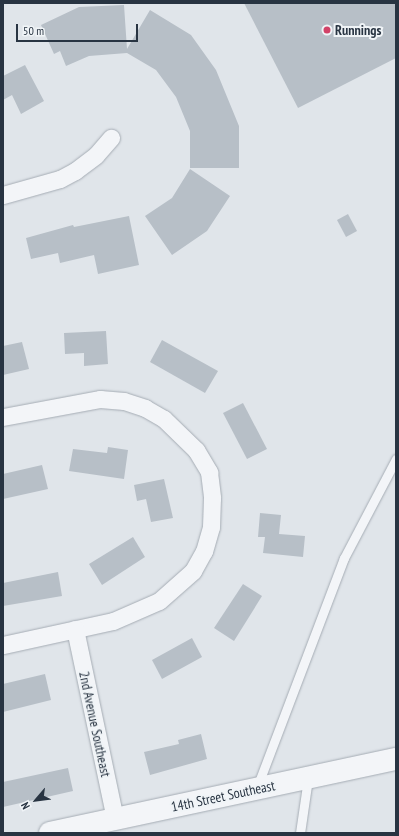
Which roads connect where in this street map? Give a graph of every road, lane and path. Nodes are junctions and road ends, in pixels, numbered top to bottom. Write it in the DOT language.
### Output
graph roads {
  1 [pos="111,138"];
  2 [pos="3,195"];
  3 [pos="3,417"];
  4 [pos="396,459"];
  5 [pos="76,629"];
  6 [pos="3,645"];
  7 [pos="396,759"];
  8 [pos="308,778"];
  9 [pos="256,789"];
  10 [pos="115,819"];
  11 [pos="50,833"];
  12 [pos="300,833"];
  1 -- 2 [label="street"];
  3 -- 5 [label="street"];
  4 -- 9 [label="lane"];
  5 -- 6 [label="street"];
  5 -- 10 [label="street, 2nd Avenue Southeast"];
  7 -- 8 [label="street, 14th Street Southeast"];
  8 -- 9 [label="street, 14th Street Southeast"];
  8 -- 12 [label="lane"];
  9 -- 10 [label="street, 14th Street Southeast"];
  10 -- 11 [label="street, 14th Street Southeast"];
}
